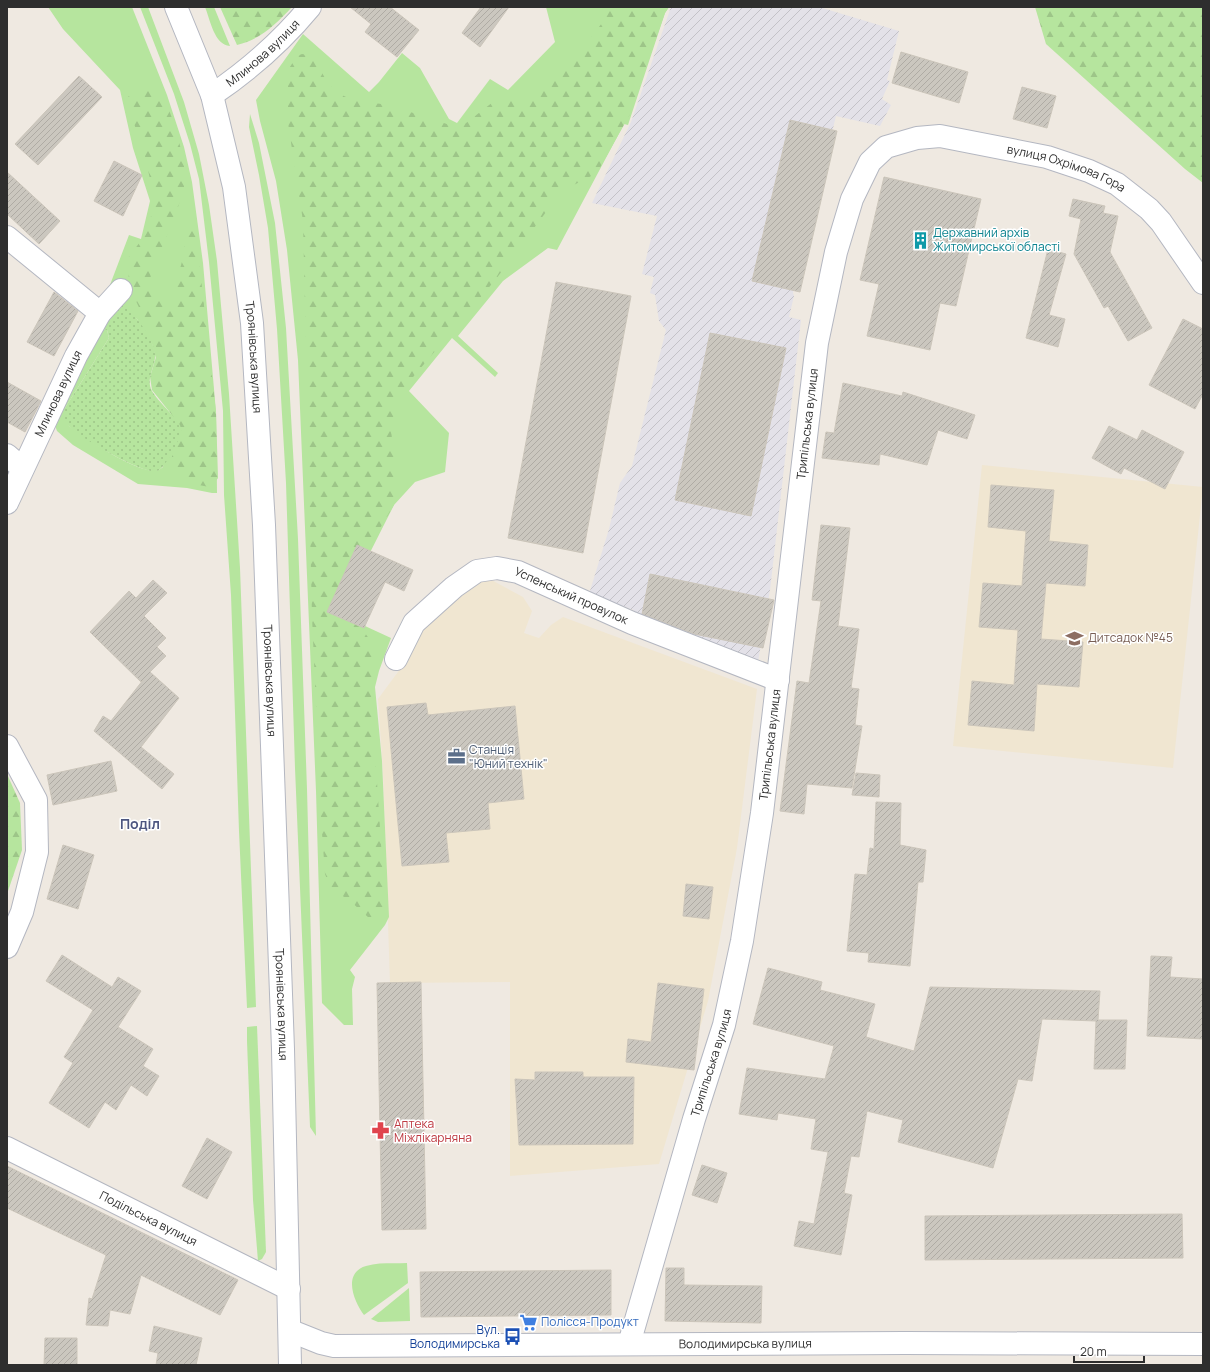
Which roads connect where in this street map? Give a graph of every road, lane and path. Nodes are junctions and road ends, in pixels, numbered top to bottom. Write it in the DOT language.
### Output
graph roads {
  1 [pos="176,7"];
  2 [pos="310,7"];
  3 [pos="212,95"];
  4 [pos="886,146"];
  5 [pos="7,237"];
  6 [pos="1203,283"];
  7 [pos="121,290"];
  8 [pos="100,313"];
  9 [pos="15,462"];
  10 [pos="7,503"];
  11 [pos="396,659"];
  12 [pos="778,680"];
  13 [pos="7,746"];
  14 [pos="7,947"];
  15 [pos="7,1148"];
  16 [pos="289,1289"];
  17 [pos="290,1331"];
  18 [pos="629,1344"];
  19 [pos="1203,1344"];
  20 [pos="290,1365"];
  1 -- 3 [label="street, Троянівська вулиця"];
  2 -- 3 [label="street, Млинова вулиця"];
  3 -- 16 [label="street, Троянівська вулиця"];
  4 -- 6 [label="street, вулиця Охрімова Гора"];
  4 -- 12 [label="street, Трипільська вулиця"];
  5 -- 8 [label="street"];
  7 -- 8 [label="street, Млинова вулиця"];
  8 -- 9 [label="street, Млинова вулиця"];
  9 -- 10 [label="street, Млинова вулиця"];
  11 -- 12 [label="street, Успенський провулок"];
  12 -- 18 [label="street, Трипільська вулиця"];
  13 -- 14 [label="street"];
  15 -- 16 [label="street, Подільська вулиця"];
  16 -- 17 [label="street, Троянівська вулиця"];
  17 -- 18 [label="street, Володимирська вулиця"];
  17 -- 20 [label="street, Троянівська вулиця"];
  18 -- 19 [label="street, Володимирська вулиця"];
}
